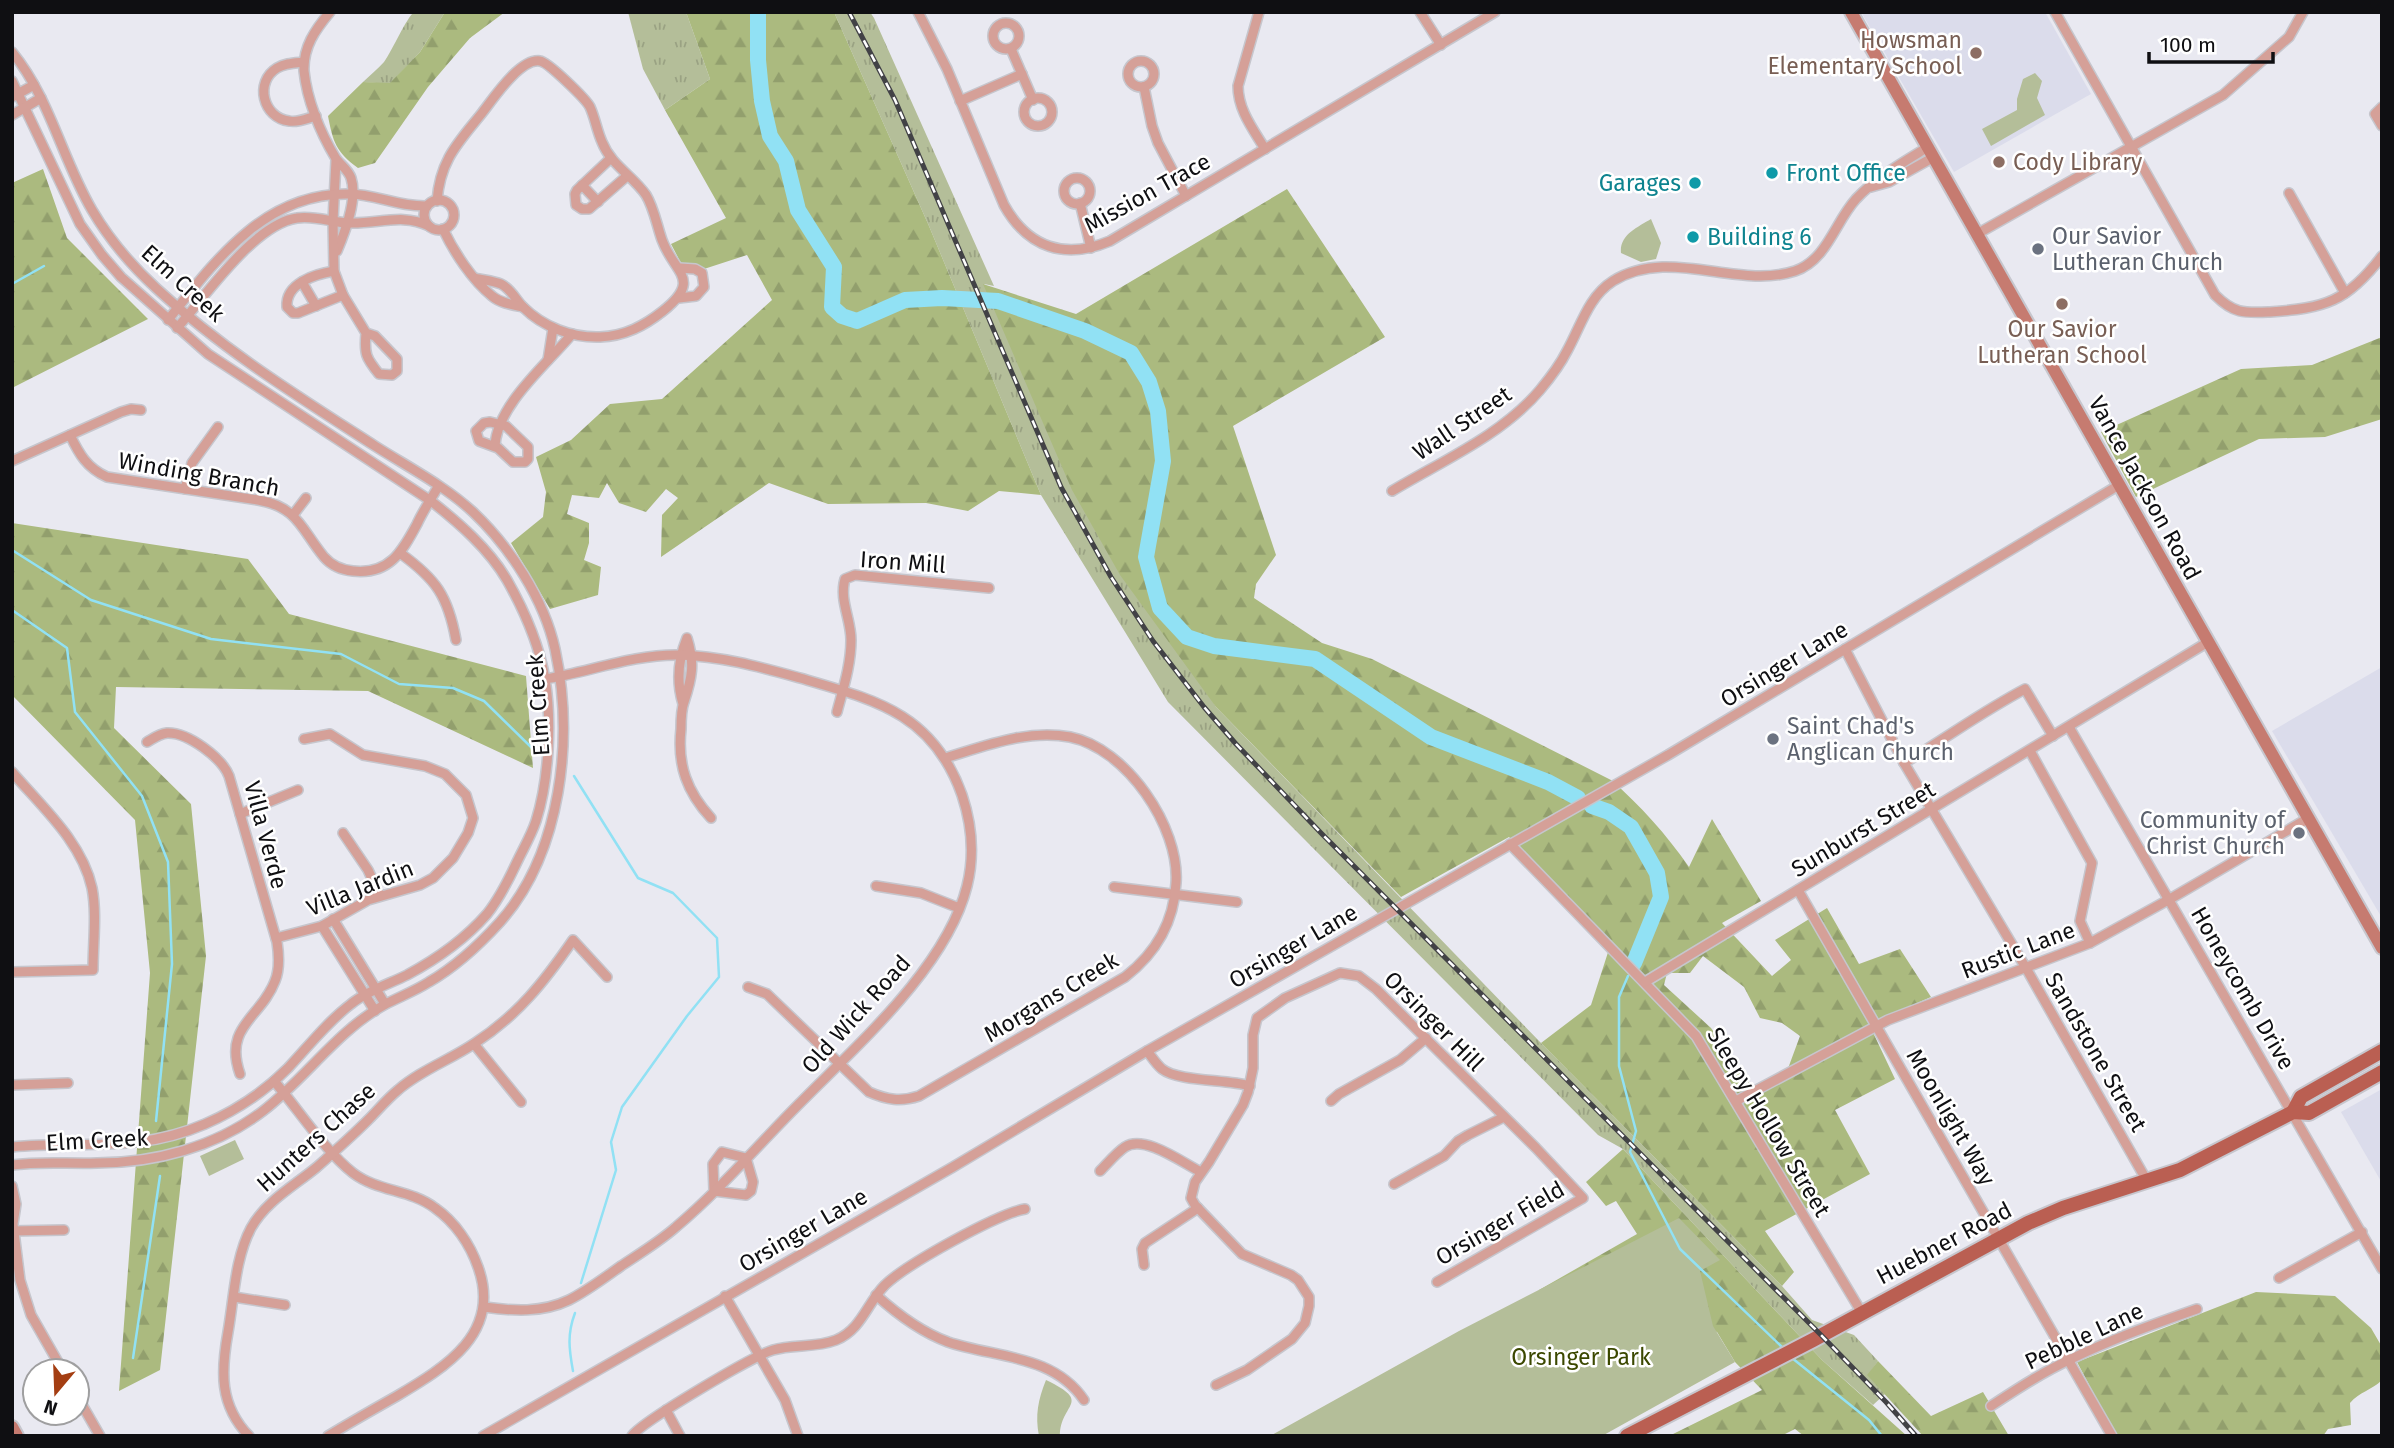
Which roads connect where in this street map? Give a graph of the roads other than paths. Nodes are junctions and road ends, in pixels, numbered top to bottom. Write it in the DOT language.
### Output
graph roads {
  1 [pos="330,12"];
  2 [pos="918,12"];
  3 [pos="1259,12"];
  4 [pos="1420,12"];
  5 [pos="1495,12"];
  6 [pos="1851,12"];
  7 [pos="2055,12"];
  8 [pos="2303,12"];
  9 [pos="1441,45"];
  10 [pos="1012,49"];
  11 [pos="12,51"];
  12 [pos="304,62"];
  13 [pos="1022,74"];
  14 [pos="12,81"];
  15 [pos="34,85"];
  16 [pos="1144,87"];
  17 [pos="15,95"];
  18 [pos="41,98"];
  19 [pos="1033,100"];
  20 [pos="960,101"];
  21 [pos="2382,107"];
  22 [pos="25,108"];
  23 [pos="12,115"];
  24 [pos="316,116"];
  25 [pos="2382,126"];
  26 [pos="2132,148"];
  27 [pos="1265,149"];
  28 [pos="1931,152"];
  29 [pos="611,158"];
  30 [pos="336,160"];
  31 [pos="627,176"];
  32 [pos="582,185"];
  33 [pos="2289,193"];
  34 [pos="335,194"];
  35 [pos="352,194"];
  36 [pos="1186,196"];
  37 [pos="437,201"];
  38 [pos="598,202"];
  39 [pos="1080,203"];
  40 [pos="427,206"];
  41 [pos="332,221"];
  42 [pos="348,224"];
  43 [pos="429,226"];
  44 [pos="443,229"];
  45 [pos="1977,233"];
  46 [pos="1091,248"];
  47 [pos="335,256"];
  48 [pos="2382,256"];
  49 [pos="680,268"];
  50 [pos="334,271"];
  51 [pos="475,278"];
  52 [pos="302,282"];
  53 [pos="2345,293"];
  54 [pos="343,295"];
  55 [pos="679,298"];
  56 [pos="316,306"];
  57 [pos="178,307"];
  58 [pos="523,307"];
  59 [pos="188,316"];
  60 [pos="168,320"];
  61 [pos="177,328"];
  62 [pos="553,328"];
  63 [pos="366,333"];
  64 [pos="572,334"];
  65 [pos="548,360"];
  66 [pos="141,410"];
  67 [pos="499,424"];
  68 [pos="218,427"];
  69 [pos="70,435"];
  70 [pos="495,446"];
  71 [pos="12,461"];
  72 [pos="2119,485"];
  73 [pos="438,487"];
  74 [pos="185,489"];
  75 [pos="1392,491"];
  76 [pos="306,498"];
  77 [pos="430,501"];
  78 [pos="293,515"];
  79 [pos="400,553"];
  80 [pos="989,588"];
  81 [pos="456,640"];
  82 [pos="2208,642"];
  83 [pos="1845,649"];
  84 [pos="680,655"];
  85 [pos="693,656"];
  86 [pos="559,677"];
  87 [pos="545,679"];
  88 [pos="843,691"];
  89 [pos="683,704"];
  90 [pos="836,712"];
  91 [pos="2069,727"];
  92 [pos="2053,736"];
  93 [pos="304,739"];
  94 [pos="147,742"];
  95 [pos="2030,751"];
  96 [pos="945,758"];
  97 [pos="1904,763"];
  98 [pos="12,772"];
  99 [pos="298,790"];
  100 [pos="1931,810"];
  101 [pos="240,814"];
  102 [pos="711,818"];
  103 [pos="2307,819"];
  104 [pos="343,833"];
  105 [pos="1510,844"];
  106 [pos="876,886"];
  107 [pos="1114,887"];
  108 [pos="1798,890"];
  109 [pos="1175,895"];
  110 [pos="380,896"];
  111 [pos="2170,899"];
  112 [pos="1237,902"];
  113 [pos="959,908"];
  114 [pos="333,919"];
  115 [pos="322,926"];
  116 [pos="276,938"];
  117 [pos="2090,943"];
  118 [pos="2382,948"];
  119 [pos="2026,968"];
  120 [pos="12,972"];
  121 [pos="607,976"];
  122 [pos="1645,982"];
  123 [pos="748,987"];
  124 [pos="376,990"];
  125 [pos="365,995"];
  126 [pos="385,1004"];
  127 [pos="375,1011"];
  128 [pos="1877,1027"];
  129 [pos="1426,1038"];
  130 [pos="474,1044"];
  131 [pos="1147,1051"];
  132 [pos="2382,1051"];
  133 [pos="838,1064"];
  134 [pos="2382,1072"];
  135 [pos="240,1074"];
  136 [pos="274,1081"];
  137 [pos="68,1083"];
  138 [pos="12,1085"];
  139 [pos="1250,1086"];
  140 [pos="284,1092"];
  141 [pos="1331,1101"];
  142 [pos="1736,1101"];
  143 [pos="521,1102"];
  144 [pos="2293,1112"];
  145 [pos="1504,1117"];
  146 [pos="12,1147"];
  147 [pos="333,1152"];
  148 [pos="746,1158"];
  149 [pos="12,1165"];
  150 [pos="1100,1171"];
  151 [pos="1201,1172"];
  152 [pos="2147,1181"];
  153 [pos="1394,1184"];
  154 [pos="12,1186"];
  155 [pos="714,1191"];
  156 [pos="1583,1198"];
  157 [pos="1198,1208"];
  158 [pos="1026,1209"];
  159 [pos="13,1227"];
  160 [pos="64,1230"];
  161 [pos="2362,1232"];
  162 [pos="1999,1239"];
  163 [pos="1144,1265"];
  164 [pos="2382,1269"];
  165 [pos="2279,1278"];
  166 [pos="1437,1282"];
  167 [pos="876,1295"];
  168 [pos="726,1296"];
  169 [pos="234,1297"];
  170 [pos="285,1306"];
  171 [pos="484,1307"];
  172 [pos="2197,1309"];
  173 [pos="1862,1313"];
  174 [pos="760,1356"];
  175 [pos="55,1357"];
  176 [pos="2069,1359"];
  177 [pos="1216,1385"];
  178 [pos="1084,1400"];
  179 [pos="1991,1406"];
  180 [pos="666,1410"];
  181 [pos="91,1420"];
  182 [pos="12,1427"];
  183 [pos="17,1436"];
  184 [pos="100,1436"];
  185 [pos="249,1436"];
  186 [pos="328,1436"];
  187 [pos="484,1436"];
  188 [pos="632,1436"];
  189 [pos="680,1436"];
  190 [pos="798,1436"];
  191 [pos="1627,1436"];
  192 [pos="2112,1436"];
  1 -- 12 [label="street"];
  2 -- 20 [label="street, Mission Trace"];
  3 -- 27 [label="street"];
  4 -- 9 [label="street"];
  5 -- 9 [label="street, Mission Trace"];
  6 -- 28 [label="main road, Vance Jackson Road"];
  7 -- 26 [label="street"];
  8 -- 26 [label="street"];
  9 -- 27 [label="street, Mission Trace"];
  10 -- 13 [label="street"];
  11 -- 15 [label="street, Elm Creek"];
  12 -- 24 [label="street"];
  12 -- 24 [label="street"];
  13 -- 19 [label="street"];
  13 -- 20 [label="street"];
  14 -- 17 [label="street, Elm Creek"];
  15 -- 17 [label="street"];
  15 -- 18 [label="street, Elm Creek"];
  16 -- 36 [label="street"];
  17 -- 22 [label="street, Elm Creek"];
  18 -- 22 [label="street"];
  18 -- 57 [label="street, Elm Creek"];
  20 -- 46 [label="street, Mission Trace"];
  21 -- 25 [label="street"];
  22 -- 23 [label="street"];
  22 -- 60 [label="street, Elm Creek"];
  24 -- 30 [label="street"];
  26 -- 45 [label="street"];
  26 -- 53 [label="street"];
  27 -- 36 [label="street, Mission Trace"];
  28 -- 45 [label="main road, Vance Jackson Road"];
  28 -- 75 [label="street, Wall Street"];
  29 -- 31 [label="street"];
  29 -- 32 [label="street"];
  29 -- 37 [label="street"];
  30 -- 34 [label="street"];
  30 -- 35 [label="street"];
  31 -- 38 [label="street"];
  31 -- 49 [label="street"];
  32 -- 38 [label="street"];
  32 -- 38 [label="street"];
  33 -- 53 [label="street"];
  34 -- 35 [label="street"];
  34 -- 41 [label="street"];
  34 -- 57 [label="street"];
  35 -- 40 [label="street"];
  35 -- 42 [label="street"];
  36 -- 46 [label="street, Mission Trace"];
  37 -- 40 [label="street"];
  37 -- 44 [label="street"];
  39 -- 46 [label="street"];
  40 -- 43 [label="street"];
  41 -- 42 [label="street"];
  41 -- 47 [label="street"];
  41 -- 59 [label="street"];
  42 -- 43 [label="street"];
  42 -- 47 [label="street"];
  43 -- 44 [label="street"];
  44 -- 51 [label="street"];
  45 -- 72 [label="main road, Vance Jackson Road"];
  47 -- 50 [label="street"];
  48 -- 53 [label="street"];
  49 -- 55 [label="street"];
  49 -- 55 [label="street"];
  50 -- 52 [label="street"];
  50 -- 54 [label="street"];
  51 -- 58 [label="street"];
  51 -- 58 [label="street"];
  52 -- 56 [label="street"];
  52 -- 56 [label="street"];
  54 -- 56 [label="street"];
  54 -- 63 [label="street"];
  55 -- 64 [label="street"];
  57 -- 59 [label="street, Elm Creek"];
  57 -- 60 [label="street"];
  58 -- 62 [label="street"];
  59 -- 61 [label="street"];
  59 -- 73 [label="street, Elm Creek"];
  60 -- 61 [label="street, Elm Creek"];
  61 -- 77 [label="street, Elm Creek"];
  62 -- 64 [label="street"];
  62 -- 65 [label="street"];
  63 -- 63 [label="street"];
  64 -- 65 [label="street"];
  65 -- 67 [label="street"];
  66 -- 69 [label="street"];
  67 -- 70 [label="street"];
  67 -- 70 [label="street"];
  67 -- 70 [label="street"];
  68 -- 74 [label="street"];
  69 -- 71 [label="street"];
  69 -- 74 [label="street, Winding Branch"];
  72 -- 82 [label="main road, Vance Jackson Road"];
  72 -- 83 [label="street, Orsinger Lane"];
  73 -- 77 [label="street, Winding Branch"];
  73 -- 86 [label="street, Elm Creek"];
  74 -- 78 [label="street, Winding Branch"];
  76 -- 78 [label="street"];
  77 -- 79 [label="street, Winding Branch"];
  77 -- 87 [label="street, Elm Creek"];
  78 -- 79 [label="street, Winding Branch"];
  79 -- 81 [label="street"];
  80 -- 88 [label="street, Iron Mill"];
  82 -- 91 [label="street, Sunburst Street"];
  82 -- 103 [label="main road, Vance Jackson Road"];
  83 -- 97 [label="street, Sandstone Street"];
  83 -- 105 [label="street, Orsinger Lane"];
  84 -- 85 [label="street, Old Wick Road"];
  84 -- 85 [label="street, Old Wick Road"];
  84 -- 86 [label="street, Old Wick Road"];
  84 -- 89 [label="street"];
  85 -- 88 [label="street, Old Wick Road"];
  85 -- 89 [label="street"];
  86 -- 87 [label="street, Old Wick Road"];
  86 -- 126 [label="street, Elm Creek"];
  87 -- 124 [label="street, Elm Creek"];
  88 -- 90 [label="street"];
  88 -- 96 [label="street, Old Wick Road"];
  89 -- 102 [label="street"];
  91 -- 92 [label="street, Sunburst Street"];
  91 -- 111 [label="street, Honeycomb Drive"];
  92 -- 95 [label="street, Sunburst Street"];
  92 -- 97 [label="street"];
  93 -- 110 [label="street, Villa Jardin"];
  94 -- 101 [label="street, Villa Verde"];
  95 -- 100 [label="street, Sunburst Street"];
  95 -- 117 [label="street"];
  96 -- 109 [label="street, Morgans Creek"];
  96 -- 113 [label="street, Old Wick Road"];
  97 -- 100 [label="street, Sandstone Street"];
  98 -- 120 [label="street"];
  99 -- 101 [label="street"];
  100 -- 108 [label="street, Sunburst Street"];
  100 -- 119 [label="street, Sandstone Street"];
  101 -- 116 [label="street, Villa Verde"];
  103 -- 111 [label="street, Rustic Lane"];
  103 -- 118 [label="main road, Vance Jackson Road"];
  104 -- 110 [label="street"];
  105 -- 122 [label="street, Sleepy Hollow Street"];
  105 -- 131 [label="street, Orsinger Lane"];
  106 -- 113 [label="street"];
  107 -- 109 [label="street"];
  108 -- 122 [label="street, Sunburst Street"];
  108 -- 128 [label="street, Moonlight Way"];
  109 -- 112 [label="street"];
  109 -- 133 [label="street, Morgans Creek"];
  110 -- 114 [label="street, Villa Jardin"];
  111 -- 117 [label="street, Rustic Lane"];
  111 -- 144 [label="street, Honeycomb Drive"];
  113 -- 133 [label="street, Old Wick Road"];
  114 -- 115 [label="street, Villa Jardin"];
  114 -- 124 [label="street"];
  115 -- 116 [label="street, Villa Jardin"];
  115 -- 125 [label="street"];
  116 -- 135 [label="street, Villa Verde"];
  117 -- 119 [label="street, Rustic Lane"];
  119 -- 128 [label="street, Rustic Lane"];
  119 -- 152 [label="street, Sandstone Street"];
  121 -- 130 [label="street, Hunters Chase"];
  122 -- 142 [label="street, Sleepy Hollow Street"];
  123 -- 133 [label="street, Morgans Creek"];
  124 -- 125 [label="street, Elm Creek"];
  124 -- 126 [label="street"];
  125 -- 127 [label="street"];
  125 -- 136 [label="street, Elm Creek"];
  126 -- 127 [label="street, Elm Creek"];
  127 -- 140 [label="street, Elm Creek"];
  128 -- 142 [label="street, Rustic Lane"];
  128 -- 162 [label="street, Moonlight Way"];
  129 -- 139 [label="street, Orsinger Hill"];
  129 -- 141 [label="street"];
  129 -- 145 [label="street, Orsinger Hill"];
  130 -- 143 [label="street"];
  130 -- 147 [label="street, Hunters Chase"];
  131 -- 139 [label="street"];
  131 -- 168 [label="street, Orsinger Lane"];
  132 -- 144 [label="main road, Huebner Road"];
  133 -- 148 [label="street, Old Wick Road"];
  134 -- 144 [label="main road, Huebner Road"];
  136 -- 140 [label="street"];
  136 -- 146 [label="street, Elm Creek"];
  137 -- 138 [label="street"];
  139 -- 151 [label="street, Orsinger Hill"];
  140 -- 147 [label="street"];
  140 -- 149 [label="street, Elm Creek"];
  142 -- 173 [label="street, Sleepy Hollow Street"];
  144 -- 152 [label="main road, Huebner Road"];
  144 -- 161 [label="street, Honeycomb Drive"];
  145 -- 153 [label="street"];
  145 -- 156 [label="street, Orsinger Hill"];
  147 -- 169 [label="street, Hunters Chase"];
  147 -- 171 [label="street"];
  148 -- 155 [label="street, Old Wick Road"];
  148 -- 155 [label="street"];
  148 -- 155 [label="street"];
  150 -- 151 [label="street"];
  151 -- 157 [label="street, Orsinger Hill"];
  152 -- 162 [label="main road, Huebner Road"];
  154 -- 159 [label="street"];
  155 -- 171 [label="street, Old Wick Road"];
  156 -- 166 [label="street, Orsinger Field"];
  157 -- 163 [label="street"];
  157 -- 177 [label="street"];
  158 -- 167 [label="street"];
  159 -- 160 [label="street"];
  159 -- 175 [label="street"];
  161 -- 164 [label="street, Honeycomb Drive"];
  161 -- 165 [label="street"];
  162 -- 173 [label="main road, Huebner Road"];
  162 -- 176 [label="street, Moonlight Way"];
  167 -- 174 [label="street"];
  167 -- 178 [label="street"];
  168 -- 174 [label="street"];
  168 -- 187 [label="street, Orsinger Lane"];
  169 -- 170 [label="street"];
  169 -- 185 [label="street, Hunters Chase"];
  171 -- 186 [label="street"];
  172 -- 176 [label="street, Pebble Lane"];
  173 -- 191 [label="main road, Huebner Road"];
  174 -- 180 [label="street"];
  174 -- 190 [label="street"];
  176 -- 179 [label="street, Pebble Lane"];
  176 -- 192 [label="street, Moonlight Way"];
  180 -- 188 [label="street"];
  180 -- 189 [label="street"];
  181 -- 184 [label="street"];
  182 -- 183 [label="main road"];
}
